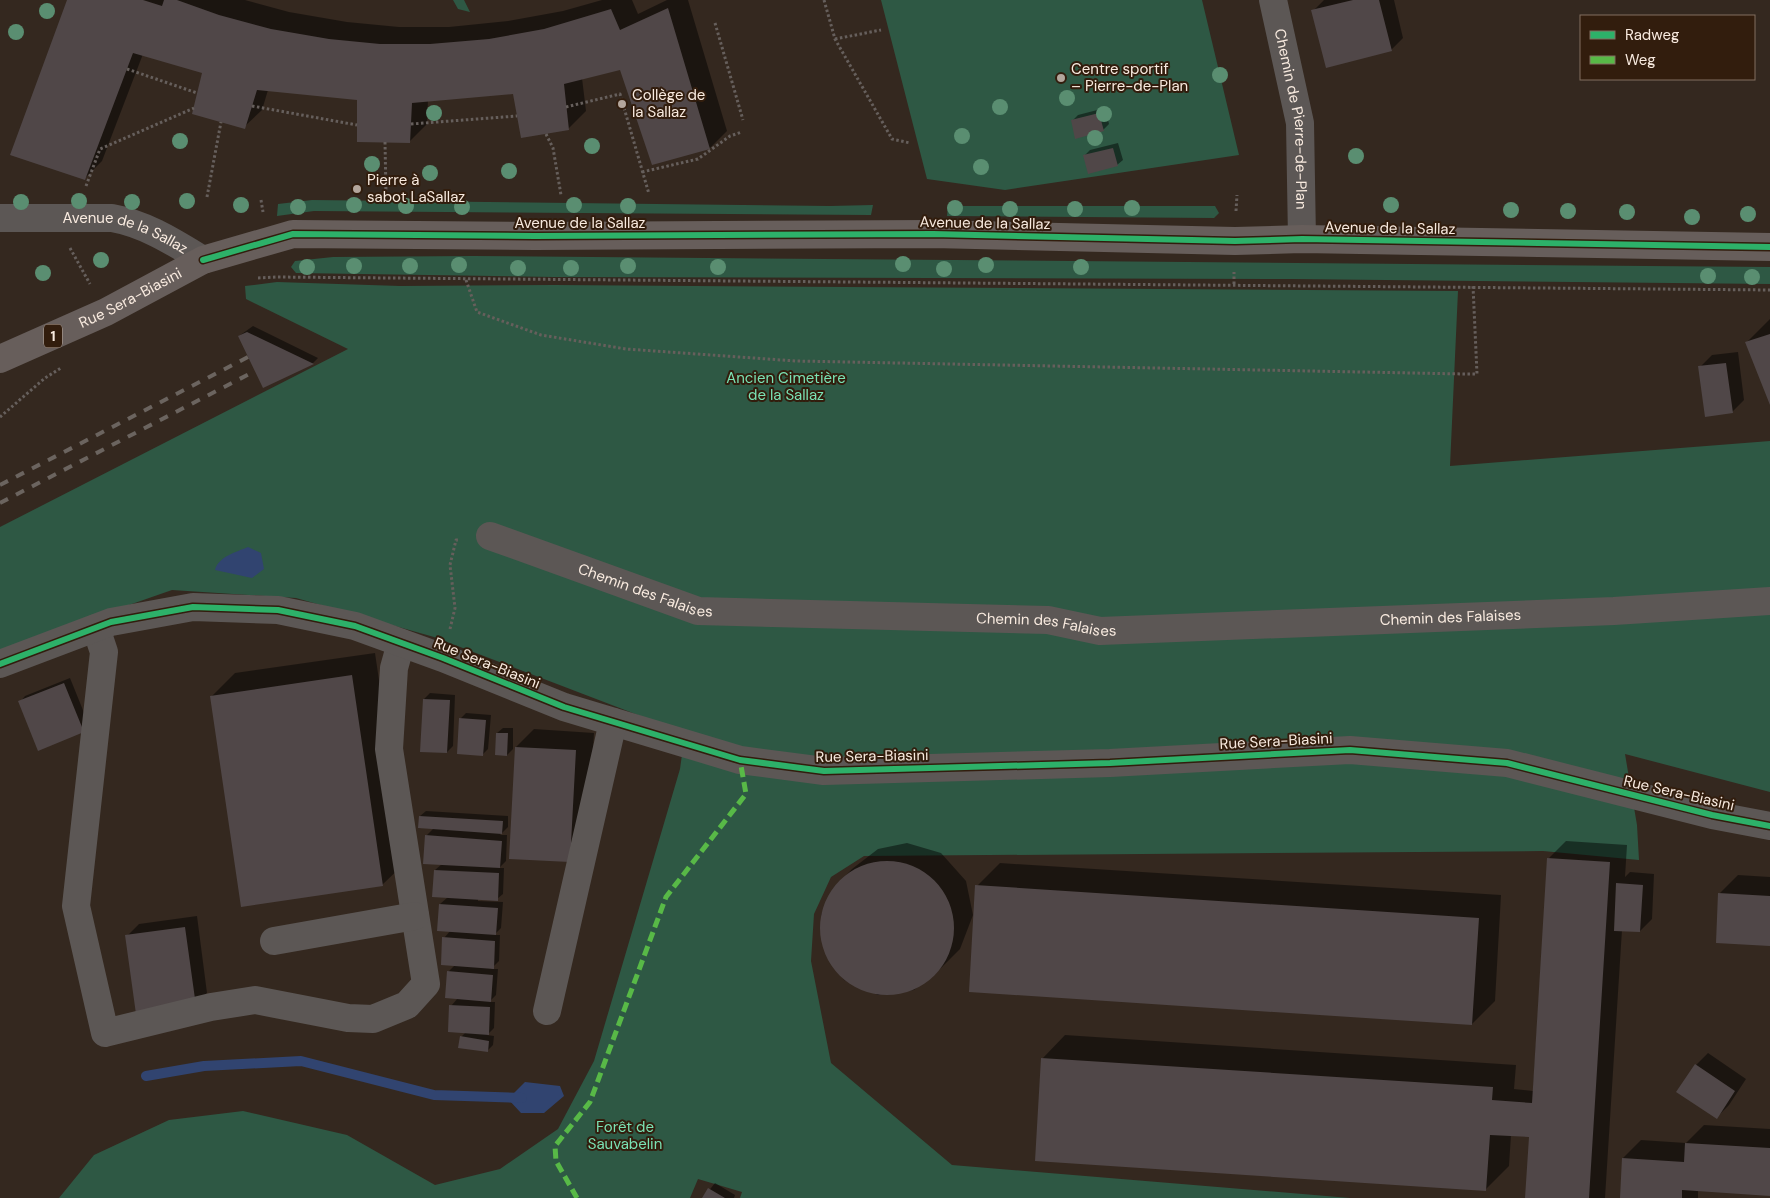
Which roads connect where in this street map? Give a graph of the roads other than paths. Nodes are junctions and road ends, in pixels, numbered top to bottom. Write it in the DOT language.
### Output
graph roads {
  1 [pos="1273,0"];
  2 [pos="0,218"];
  3 [pos="1302,239"];
  4 [pos="1770,247"];
  5 [pos="204,260"];
  6 [pos="0,359"];
  7 [pos="490,536"];
  8 [pos="1770,601"];
  9 [pos="96,628"];
  10 [pos="401,643"];
  11 [pos="0,664"];
  12 [pos="613,722"];
  13 [pos="1770,826"];
  14 [pos="415,916"];
  15 [pos="274,941"];
  16 [pos="547,1011"];
  1 -- 3 [label="street, Chemin de Pierre-de-Plan"];
  2 -- 5 [label="street, Avenue de la Sallaz"];
  3 -- 4 [label="main road, Avenue de la Sallaz / 1"];
  3 -- 5 [label="main road, Avenue de la Sallaz / 1"];
  5 -- 6 [label="main road, Rue Sera-Biasini / 1"];
  7 -- 8 [label="street, Chemin des Falaises"];
  9 -- 10 [label="street, Rue Sera-Biasini"];
  9 -- 11 [label="street, Rue Sera-Biasini"];
  9 -- 14 [label="street"];
  10 -- 12 [label="street, Rue Sera-Biasini"];
  10 -- 14 [label="street"];
  12 -- 13 [label="street, Rue Sera-Biasini"];
  12 -- 16 [label="street"];
  14 -- 15 [label="street"];
}
